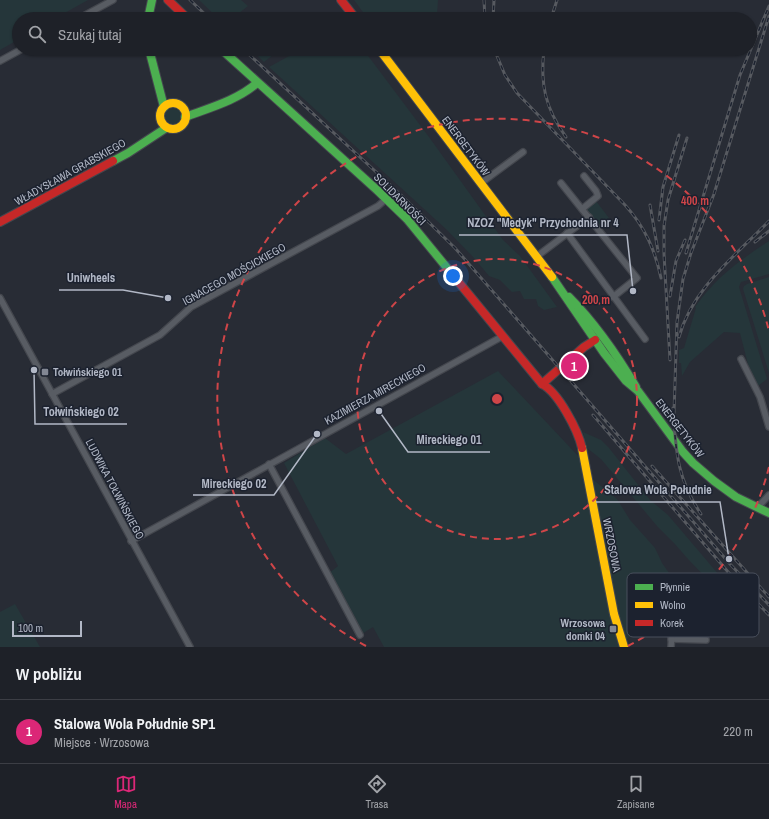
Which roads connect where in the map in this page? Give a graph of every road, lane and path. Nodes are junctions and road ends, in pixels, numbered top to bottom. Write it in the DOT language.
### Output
graph roads {
  1 [pos="113,0"];
  2 [pos="152,0"];
  3 [pos="168,0"];
  4 [pos="342,0"];
  5 [pos="91,12"];
  6 [pos="149,12"];
  7 [pos="181,12"];
  8 [pos="351,12"];
  9 [pos="12,54"];
  10 [pos="151,56"];
  11 [pos="229,56"];
  12 [pos="383,56"];
  13 [pos="0,61"];
  14 [pos="255,80"];
  15 [pos="167,106"];
  16 [pos="184,113"];
  17 [pos="164,125"];
  18 [pos="522,152"];
  19 [pos="584,176"];
  20 [pos="481,183"];
  21 [pos="562,183"];
  22 [pos="386,199"];
  23 [pos="582,209"];
  24 [pos="589,217"];
  25 [pos="0,222"];
  26 [pos="567,233"];
  27 [pos="536,257"];
  28 [pos="556,283"];
  29 [pos="613,297"];
  30 [pos="0,298"];
  31 [pos="592,324"];
  32 [pos="503,336"];
  33 [pos="645,339"];
  34 [pos="595,340"];
  35 [pos="613,352"];
  36 [pos="741,359"];
  37 [pos="542,384"];
  38 [pos="638,391"];
  39 [pos="52,394"];
  40 [pos="769,427"];
  41 [pos="269,464"];
  42 [pos="769,495"];
  43 [pos="757,508"];
  44 [pos="769,513"];
  45 [pos="131,540"];
  46 [pos="360,634"];
  47 [pos="671,639"];
  48 [pos="706,640"];
  49 [pos="190,647"];
  50 [pos="624,647"];
  51 [pos="671,647"];
  1 -- 5 [label="street"];
  2 -- 6 [label="street"];
  3 -- 7 [label="street"];
  4 -- 8 [label="street"];
  9 -- 13 [label="street"];
  10 -- 15 [label="street"];
  11 -- 14 [label="street, SOLIDARNOŚCI"];
  12 -- 20 [label="street, ENERGETYKÓW"];
  14 -- 16 [label="street"];
  14 -- 22 [label="street, SOLIDARNOŚCI"];
  15 -- 16 [label="street"];
  15 -- 17 [label="street"];
  16 -- 17 [label="street"];
  17 -- 25 [label="street, WŁADYSŁAWA GRABSKIEGO"];
  18 -- 20 [label="street"];
  19 -- 23 [label="street"];
  20 -- 27 [label="street, ENERGETYKÓW"];
  21 -- 23 [label="street"];
  22 -- 32 [label="street, SOLIDARNOŚCI"];
  22 -- 39 [label="street, IGNACEGO MOŚCICKIEGO"];
  23 -- 24 [label="street"];
  24 -- 26 [label="street"];
  24 -- 29 [label="street"];
  26 -- 27 [label="street"];
  26 -- 29 [label="street"];
  27 -- 28 [label="street, ENERGETYKÓW"];
  28 -- 31 [label="street, ENERGETYKÓW"];
  28 -- 34 [label="street, ENERGETYKÓW"];
  29 -- 33 [label="street"];
  30 -- 39 [label="street, LUDWIKA TOŁWIŃSKIEGO"];
  31 -- 34 [label="street"];
  31 -- 35 [label="street, ENERGETYKÓW"];
  32 -- 37 [label="street, SOLIDARNOŚCI"];
  32 -- 41 [label="street, KAZIMIERZA MIRECKIEGO"];
  34 -- 35 [label="street"];
  34 -- 37 [label="street"];
  34 -- 38 [label="street, ENERGETYKÓW"];
  35 -- 38 [label="street, ENERGETYKÓW"];
  36 -- 40 [label="street"];
  37 -- 50 [label="street, WRZOSOWA"];
  38 -- 43 [label="street, ENERGETYKÓW"];
  39 -- 45 [label="street, LUDWIKA TOŁWIŃSKIEGO"];
  41 -- 45 [label="street, KAZIMIERZA MIRECKIEGO"];
  41 -- 46 [label="street"];
  42 -- 43 [label="street"];
  43 -- 44 [label="street, ENERGETYKÓW"];
  45 -- 49 [label="street, LUDWIKA TOŁWIŃSKIEGO"];
  47 -- 48 [label="street"];
  47 -- 51 [label="street"];
}
